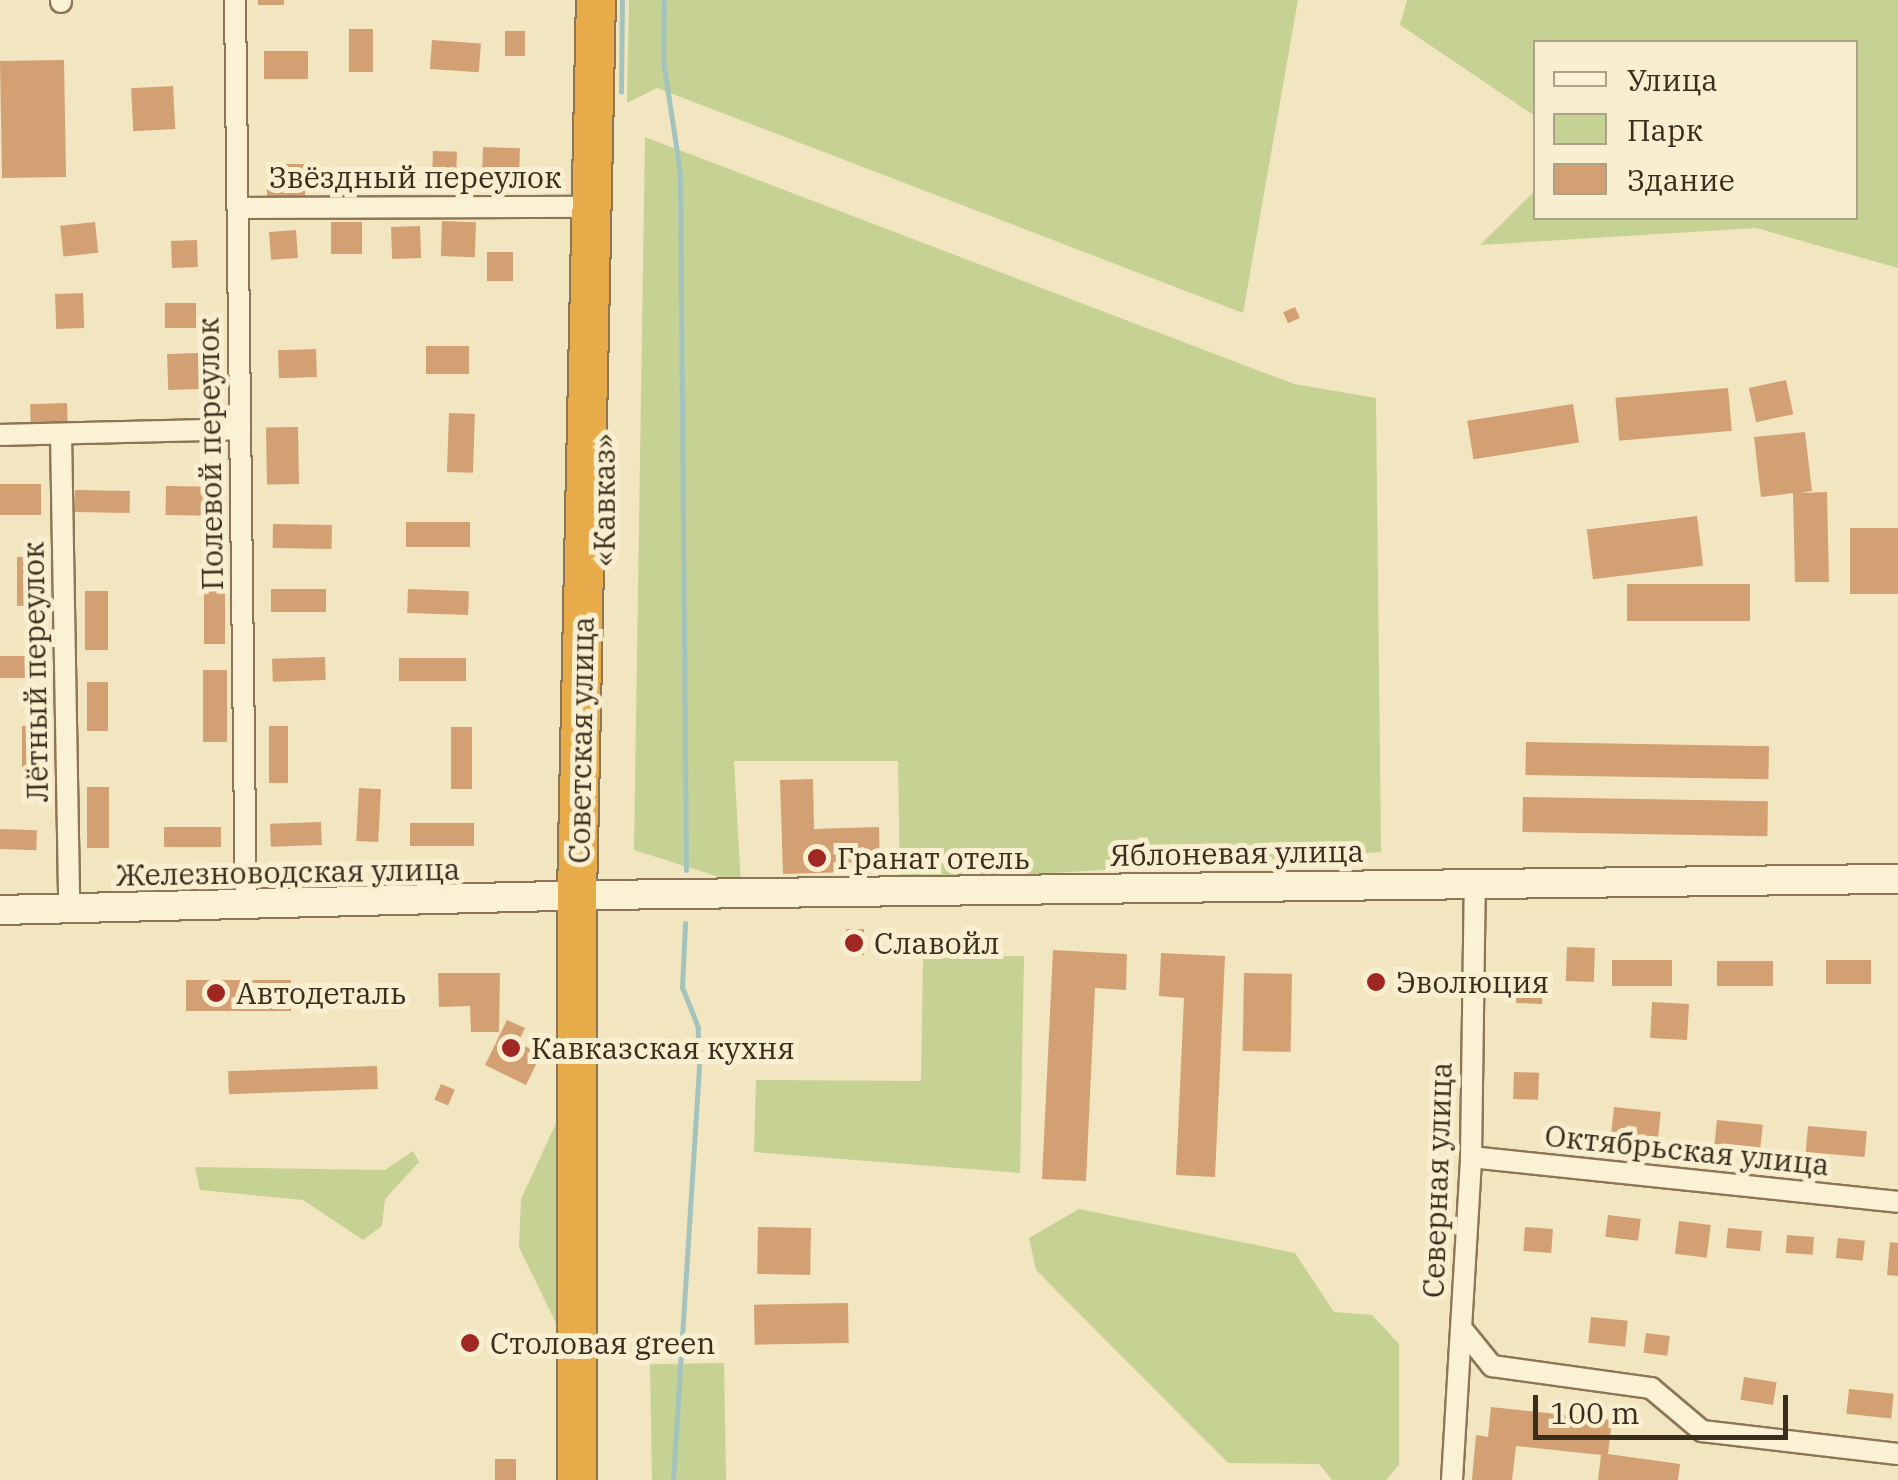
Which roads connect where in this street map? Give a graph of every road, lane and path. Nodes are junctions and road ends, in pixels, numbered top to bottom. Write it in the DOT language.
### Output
graph roads {
  1 [pos="235,0"];
  2 [pos="596,0"];
  3 [pos="604,0"];
  4 [pos="593,207"];
  5 [pos="238,208"];
  6 [pos="240,429"];
  7 [pos="61,434"];
  8 [pos="0,436"];
  9 [pos="1898,879"];
  10 [pos="1475,881"];
  11 [pos="588,896"];
  12 [pos="246,907"];
  13 [pos="68,909"];
  14 [pos="0,910"];
  15 [pos="1470,1158"];
  16 [pos="1898,1202"];
  17 [pos="1462,1330"];
  18 [pos="1898,1454"];
  19 [pos="577,1480"];
  20 [pos="594,1480"];
  21 [pos="1452,1480"];
  1 -- 5 [label="street, Полевой переулок"];
  2 -- 4 [label="highway, Советская улица"];
  3 -- 11 [label="highway, «Кавказ»"];
  4 -- 5 [label="street, Звёздный переулок"];
  4 -- 11 [label="highway, Советская улица"];
  5 -- 6 [label="street, Полевой переулок"];
  6 -- 7 [label="street"];
  6 -- 12 [label="street, Полевой переулок"];
  7 -- 8 [label="street"];
  7 -- 13 [label="street, Лётный переулок"];
  9 -- 10 [label="street, Яблоневая улица"];
  10 -- 11 [label="street, Яблоневая улица"];
  10 -- 15 [label="street, Северная улица"];
  11 -- 12 [label="street, Железноводская улица"];
  11 -- 19 [label="highway, Советская улица"];
  11 -- 20 [label="highway, «Кавказ»"];
  12 -- 13 [label="street, Железноводская улица"];
  13 -- 14 [label="street, Железноводская улица"];
  15 -- 16 [label="street, Октябрьская улица"];
  15 -- 17 [label="street, Северная улица"];
  17 -- 18 [label="street"];
  17 -- 21 [label="street, Северная улица"];
}
